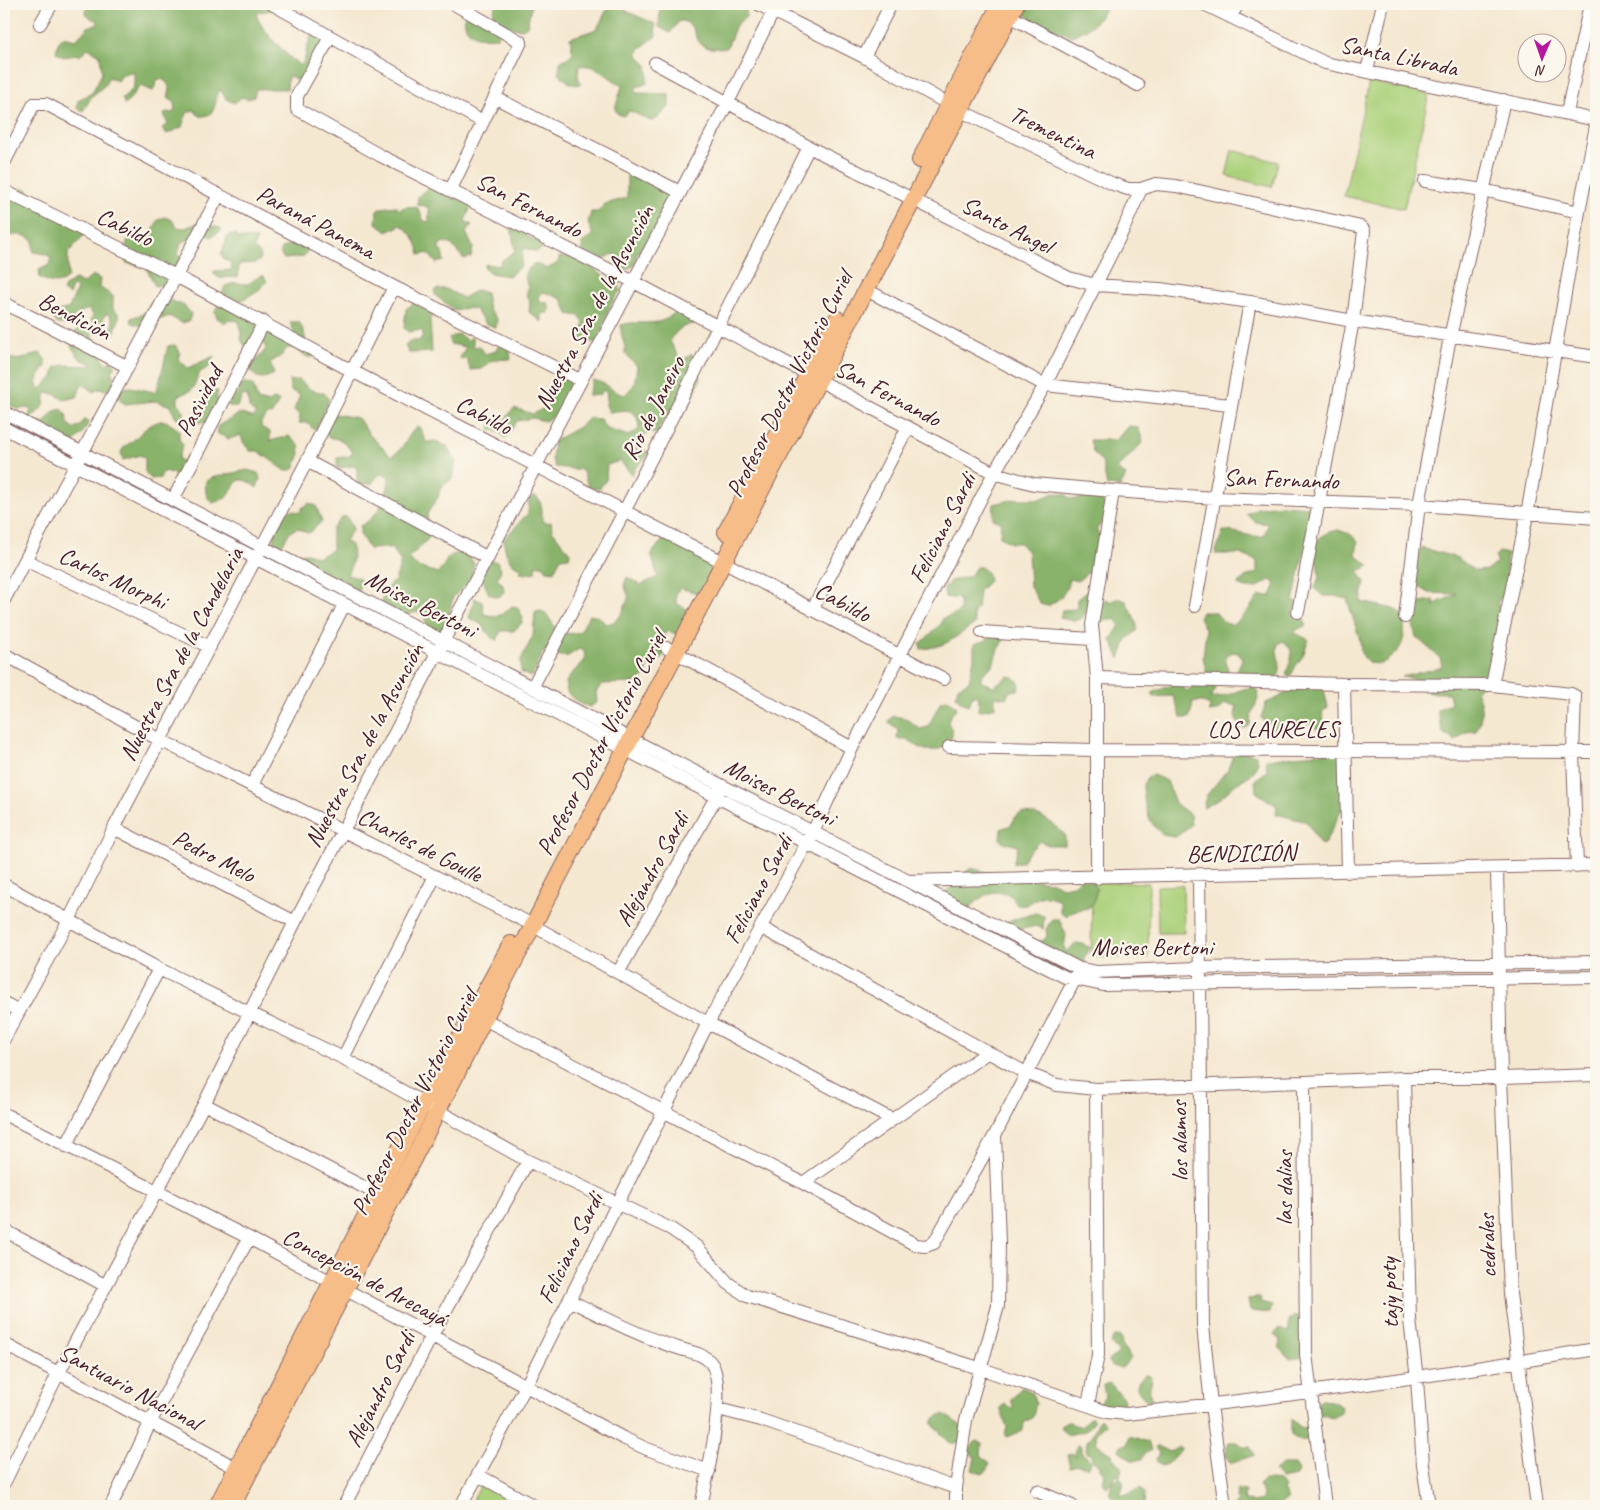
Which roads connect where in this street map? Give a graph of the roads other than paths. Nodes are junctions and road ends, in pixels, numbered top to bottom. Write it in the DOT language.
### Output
graph roads {
  1 [pos="52,4"];
  2 [pos="272,4"];
  3 [pos="454,4"];
  4 [pos="758,4"];
  5 [pos="891,4"];
  6 [pos="1204,4"];
  7 [pos="1238,4"];
  8 [pos="1383,4"];
  9 [pos="1590,4"];
  10 [pos="775,7"];
  11 [pos="1006,8"];
  12 [pos="1230,17"];
  13 [pos="40,24"];
  14 [pos="330,37"];
  15 [pos="864,57"];
  16 [pos="655,63"];
  17 [pos="1367,71"];
  18 [pos="1138,86"];
  19 [pos="496,98"];
  20 [pos="1504,100"];
  21 [pos="728,102"];
  22 [pos="954,107"];
  23 [pos="1567,113"];
  24 [pos="1596,120"];
  25 [pos="483,122"];
  26 [pos="1596,126"];
  27 [pos="809,147"];
  28 [pos="4,163"];
  29 [pos="1424,180"];
  30 [pos="1141,188"];
  31 [pos="451,189"];
  32 [pos="1483,190"];
  33 [pos="4,191"];
  34 [pos="680,192"];
  35 [pos="219,195"];
  36 [pos="907,197"];
  37 [pos="1579,212"];
  38 [pos="176,276"];
  39 [pos="632,281"];
  40 [pos="1095,285"];
  41 [pos="394,287"];
  42 [pos="865,289"];
  43 [pos="1250,302"];
  44 [pos="4,303"];
  45 [pos="1352,321"];
  46 [pos="264,322"];
  47 [pos="718,328"];
  48 [pos="1450,336"];
  49 [pos="1555,351"];
  50 [pos="1596,357"];
  51 [pos="128,367"];
  52 [pos="352,371"];
  53 [pos="813,378"];
  54 [pos="580,380"];
  55 [pos="1045,385"];
  56 [pos="1230,405"];
  57 [pos="4,412"];
  58 [pos="908,427"];
  59 [pos="4,428"];
  60 [pos="82,452"];
  61 [pos="307,461"];
  62 [pos="74,465"];
  63 [pos="536,465"];
  64 [pos="994,473"];
  65 [pos="1113,491"];
  66 [pos="1216,498"];
  67 [pos="173,500"];
  68 [pos="1319,501"];
  69 [pos="1419,505"];
  70 [pos="624,512"];
  71 [pos="1527,514"];
  72 [pos="1596,518"];
  73 [pos="261,546"];
  74 [pos="488,558"];
  75 [pos="254,559"];
  76 [pos="25,560"];
  77 [pos="718,560"];
  78 [pos="4,600"];
  79 [pos="344,605"];
  80 [pos="1195,606"];
  81 [pos="812,610"];
  82 [pos="1298,612"];
  83 [pos="1405,617"];
  84 [pos="982,632"];
  85 [pos="1092,639"];
  86 [pos="441,646"];
  87 [pos="210,647"];
  88 [pos="671,650"];
  89 [pos="4,654"];
  90 [pos="899,656"];
  91 [pos="1097,678"];
  92 [pos="944,679"];
  93 [pos="1344,684"];
  94 [pos="1492,685"];
  95 [pos="532,686"];
  96 [pos="160,740"];
  97 [pos="624,742"];
  98 [pos="949,747"];
  99 [pos="852,748"];
  100 [pos="1096,750"];
  101 [pos="1345,750"];
  102 [pos="1573,752"];
  103 [pos="1596,752"];
  104 [pos="252,785"];
  105 [pos="719,792"];
  106 [pos="114,828"];
  107 [pos="343,830"];
  108 [pos="813,832"];
  109 [pos="806,844"];
  110 [pos="1596,865"];
  111 [pos="1577,866"];
  112 [pos="1497,868"];
  113 [pos="1348,872"];
  114 [pos="1199,875"];
  115 [pos="435,876"];
  116 [pos="1097,878"];
  117 [pos="906,881"];
  118 [pos="4,885"];
  119 [pos="888,886"];
  120 [pos="69,920"];
  121 [pos="295,922"];
  122 [pos="528,923"];
  123 [pos="762,928"];
  124 [pos="1596,962"];
  125 [pos="1499,964"];
  126 [pos="1198,968"];
  127 [pos="159,969"];
  128 [pos="618,973"];
  129 [pos="1077,974"];
  130 [pos="1596,977"];
  131 [pos="1499,978"];
  132 [pos="1200,984"];
  133 [pos="4,1003"];
  134 [pos="19,1011"];
  135 [pos="249,1012"];
  136 [pos="484,1019"];
  137 [pos="708,1023"];
  138 [pos="4,1039"];
  139 [pos="988,1052"];
  140 [pos="343,1058"];
  141 [pos="1026,1073"];
  142 [pos="1596,1076"];
  143 [pos="1404,1078"];
  144 [pos="1501,1078"];
  145 [pos="1304,1082"];
  146 [pos="1200,1086"];
  147 [pos="1096,1089"];
  148 [pos="204,1104"];
  149 [pos="431,1108"];
  150 [pos="664,1113"];
  151 [pos="4,1114"];
  152 [pos="891,1119"];
  153 [pos="995,1135"];
  154 [pos="66,1146"];
  155 [pos="528,1161"];
  156 [pos="803,1183"];
  157 [pos="156,1191"];
  158 [pos="377,1194"];
  159 [pos="616,1204"];
  160 [pos="4,1230"];
  161 [pos="249,1238"];
  162 [pos="337,1285"];
  163 [pos="106,1286"];
  164 [pos="569,1300"];
  165 [pos="431,1337"];
  166 [pos="4,1344"];
  167 [pos="1596,1349"];
  168 [pos="1518,1362"];
  169 [pos="982,1369"];
  170 [pos="59,1372"];
  171 [pos="1417,1379"];
  172 [pos="526,1386"];
  173 [pos="1310,1393"];
  174 [pos="1088,1405"];
  175 [pos="1211,1405"];
  176 [pos="718,1409"];
  177 [pos="152,1421"];
  178 [pos="236,1468"];
  179 [pos="709,1472"];
  180 [pos="478,1475"];
  181 [pos="4,1483"];
  182 [pos="956,1488"];
  183 [pos="1037,1491"];
  184 [pos="111,1506"];
  185 [pos="217,1506"];
  186 [pos="232,1506"];
  187 [pos="344,1506"];
  188 [pos="461,1506"];
  189 [pos="534,1506"];
  190 [pos="701,1506"];
  191 [pos="956,1506"];
  192 [pos="1072,1506"];
  193 [pos="1225,1506"];
  194 [pos="1325,1506"];
  195 [pos="1429,1506"];
  196 [pos="1538,1506"];
  1 -- 13 [label="street"];
  2 -- 14 [label="street"];
  3 -- 19 [label="street"];
  4 -- 10 [label="street, Trementina"];
  5 -- 15 [label="street"];
  6 -- 12 [label="street, Santa Librada"];
  7 -- 12 [label="street"];
  8 -- 17 [label="street"];
  9 -- 23 [label="street"];
  10 -- 15 [label="street, Trementina"];
  10 -- 21 [label="street, Nuestra Sra. de la Asunción"];
  11 -- 18 [label="street"];
  11 -- 22 [label="main road, Profesor Doctor Victorio Curiel"];
  12 -- 17 [label="street, Santa Librada"];
  14 -- 25 [label="street"];
  14 -- 31 [label="street, San Fernando"];
  15 -- 22 [label="street, Trementina"];
  16 -- 21 [label="street, Santo Angel"];
  17 -- 20 [label="street, Santa Librada"];
  19 -- 25 [label="street"];
  19 -- 34 [label="street"];
  20 -- 23 [label="street, Santa Librada"];
  20 -- 32 [label="street"];
  21 -- 27 [label="street, Santo Angel"];
  21 -- 34 [label="street, Nuestra Sra. de la Asunción"];
  22 -- 30 [label="street, Trementina"];
  22 -- 36 [label="main road, Profesor Doctor Victorio Curiel"];
  23 -- 24 [label="street, Santa Librada"];
  25 -- 31 [label="street"];
  26 -- 37 [label="street"];
  27 -- 36 [label="street, Santo Angel"];
  27 -- 47 [label="street, Rio de Janeiro"];
  28 -- 35 [label="street, Paraná Panema"];
  29 -- 32 [label="street"];
  30 -- 40 [label="street, Feliciano Sardi"];
  30 -- 45 [label="street, Trementina"];
  31 -- 39 [label="street, San Fernando"];
  32 -- 37 [label="street"];
  32 -- 48 [label="street"];
  33 -- 38 [label="street, Cabildo"];
  34 -- 39 [label="street, Nuestra Sra. de la Asunción"];
  35 -- 38 [label="street"];
  35 -- 41 [label="street, Paraná Panema"];
  36 -- 40 [label="street, Santo Angel"];
  36 -- 42 [label="main road, Profesor Doctor Victorio Curiel"];
  36 -- 53 [label="main road, Profesor Doctor Victorio Curiel"];
  37 -- 49 [label="street"];
  38 -- 46 [label="street, Cabildo"];
  38 -- 51 [label="street"];
  39 -- 47 [label="street, San Fernando"];
  39 -- 54 [label="street, Nuestra Sra. de la Asunción"];
  40 -- 43 [label="street, Santo Angel"];
  40 -- 55 [label="street, Feliciano Sardi"];
  41 -- 52 [label="street, Nuestra Sra de la Candelaria"];
  41 -- 54 [label="street, Paraná Panema"];
  42 -- 53 [label="main road, Profesor Doctor Victorio Curiel"];
  42 -- 55 [label="street"];
  43 -- 45 [label="street, Santo Angel"];
  43 -- 56 [label="street"];
  44 -- 51 [label="street, Bendición"];
  45 -- 48 [label="street, Santo Angel"];
  45 -- 68 [label="street"];
  46 -- 52 [label="street, Cabildo"];
  46 -- 67 [label="street, Pasividad"];
  47 -- 53 [label="street, San Fernando"];
  47 -- 70 [label="street, Rio de Janeiro"];
  48 -- 49 [label="street, Santo Angel"];
  48 -- 69 [label="street"];
  49 -- 50 [label="street, Santo Angel"];
  49 -- 71 [label="street"];
  51 -- 60 [label="street"];
  52 -- 61 [label="street, Nuestra Sra de la Candelaria"];
  52 -- 63 [label="street, Cabildo"];
  53 -- 58 [label="street, San Fernando"];
  53 -- 77 [label="main road, Profesor Doctor Victorio Curiel"];
  54 -- 63 [label="street, Nuestra Sra. de la Asunción"];
  55 -- 56 [label="street"];
  55 -- 64 [label="street, Feliciano Sardi"];
  56 -- 66 [label="street"];
  57 -- 60 [label="street, Moises Bertoni"];
  58 -- 64 [label="street, San Fernando"];
  58 -- 81 [label="street"];
  59 -- 62 [label="street, Moises Bertoni"];
  60 -- 62 [label="street"];
  60 -- 67 [label="street, Moises Bertoni"];
  61 -- 73 [label="street, Nuestra Sra de la Candelaria"];
  61 -- 74 [label="street"];
  62 -- 75 [label="street, Moises Bertoni"];
  62 -- 76 [label="street"];
  63 -- 70 [label="street, Cabildo"];
  63 -- 74 [label="street, Nuestra Sra. de la Asunción"];
  64 -- 65 [label="street, San Fernando"];
  64 -- 90 [label="street, Feliciano Sardi"];
  65 -- 66 [label="street, San Fernando"];
  65 -- 85 [label="street"];
  66 -- 68 [label="street, San Fernando"];
  66 -- 80 [label="street"];
  67 -- 73 [label="street, Moises Bertoni"];
  68 -- 69 [label="street, San Fernando"];
  68 -- 82 [label="street"];
  69 -- 71 [label="street, San Fernando"];
  69 -- 83 [label="street"];
  70 -- 77 [label="street, Cabildo"];
  70 -- 95 [label="street, Rio de Janeiro"];
  71 -- 72 [label="street, San Fernando"];
  71 -- 94 [label="street"];
  73 -- 75 [label="street, Nuestra Sra de la Candelaria"];
  73 -- 86 [label="street, Moises Bertoni"];
  74 -- 86 [label="street, Nuestra Sra. de la Asunción"];
  75 -- 79 [label="street, Moises Bertoni"];
  75 -- 87 [label="street, Nuestra Sra de la Candelaria"];
  76 -- 78 [label="street"];
  76 -- 87 [label="street, Carlos Morphi"];
  77 -- 81 [label="street, Cabildo"];
  77 -- 88 [label="main road, Profesor Doctor Victorio Curiel"];
  79 -- 86 [label="street, Moises Bertoni"];
  79 -- 104 [label="street"];
  81 -- 90 [label="street, Cabildo"];
  84 -- 85 [label="street"];
  85 -- 91 [label="street"];
  86 -- 95 [label="street, Moises Bertoni"];
  86 -- 97 [label="street, Moises Bertoni"];
  86 -- 107 [label="street, Nuestra Sra. de la Asunción"];
  87 -- 96 [label="street, Nuestra Sra de la Candelaria"];
  88 -- 97 [label="main road, Profesor Doctor Victorio Curiel"];
  88 -- 99 [label="street"];
  89 -- 96 [label="street, Charles de Goulle"];
  90 -- 92 [label="street, Cabildo"];
  90 -- 99 [label="street, Feliciano Sardi"];
  91 -- 93 [label="street"];
  91 -- 100 [label="street"];
  93 -- 94 [label="street"];
  93 -- 101 [label="street"];
  94 -- 102 [label="street"];
  95 -- 97 [label="street, Moises Bertoni"];
  96 -- 104 [label="street, Charles de Goulle"];
  96 -- 106 [label="street, Nuestra Sra de la Candelaria"];
  97 -- 105 [label="street, Moises Bertoni"];
  97 -- 122 [label="main road, Profesor Doctor Victorio Curiel"];
  98 -- 100 [label="street, LOS LAURELES"];
  99 -- 108 [label="street, Feliciano Sardi"];
  100 -- 101 [label="street, LOS LAURELES"];
  100 -- 116 [label="street"];
  101 -- 102 [label="street, LOS LAURELES"];
  101 -- 113 [label="street"];
  102 -- 103 [label="street, LOS LAURELES"];
  102 -- 111 [label="street"];
  104 -- 107 [label="street, Charles de Goulle"];
  105 -- 108 [label="street, Moises Bertoni"];
  105 -- 109 [label="street, Moises Bertoni"];
  105 -- 128 [label="street, Alejandro Sardi"];
  106 -- 120 [label="street, Nuestra Sra de la Candelaria"];
  106 -- 121 [label="street, Pedro Melo"];
  107 -- 115 [label="street, Charles de Goulle"];
  107 -- 121 [label="street, Nuestra Sra. de la Asunción"];
  108 -- 109 [label="street, Feliciano Sardi"];
  108 -- 117 [label="street, Moises Bertoni"];
  109 -- 119 [label="street, Moises Bertoni"];
  109 -- 123 [label="street, Feliciano Sardi"];
  110 -- 111 [label="street, BENDICIÓN"];
  111 -- 112 [label="street, BENDICIÓN"];
  112 -- 113 [label="street, BENDICIÓN"];
  112 -- 125 [label="street, cedrales"];
  113 -- 114 [label="street, BENDICIÓN"];
  114 -- 116 [label="street, BENDICIÓN"];
  114 -- 126 [label="street, los alamos"];
  115 -- 122 [label="street, Charles de Goulle"];
  115 -- 140 [label="street"];
  116 -- 117 [label="street, BENDICIÓN"];
  117 -- 119 [label="street, BENDICIÓN"];
  117 -- 129 [label="street, Moises Bertoni"];
  118 -- 120 [label="street"];
  119 -- 129 [label="street, Moises Bertoni"];
  120 -- 127 [label="street"];
  120 -- 134 [label="street, Nuestra Sra de la Candelaria"];
  121 -- 135 [label="street, Nuestra Sra. de la Asunción"];
  122 -- 128 [label="street, Charles de Goulle"];
  122 -- 136 [label="main road, Profesor Doctor Victorio Curiel"];
  122 -- 149 [label="main road, Profesor Doctor Victorio Curiel"];
  123 -- 137 [label="street, Feliciano Sardi"];
  123 -- 139 [label="street"];
  124 -- 125 [label="street, Moises Bertoni"];
  125 -- 126 [label="street, Moises Bertoni"];
  125 -- 131 [label="street, cedrales"];
  126 -- 129 [label="street, Moises Bertoni"];
  126 -- 132 [label="street, los alamos"];
  127 -- 135 [label="street"];
  127 -- 154 [label="street"];
  128 -- 137 [label="street, Charles de Goulle"];
  129 -- 132 [label="street, Moises Bertoni"];
  129 -- 141 [label="street"];
  130 -- 131 [label="street, Moises Bertoni"];
  131 -- 132 [label="street, Moises Bertoni"];
  131 -- 144 [label="street, cedrales"];
  132 -- 146 [label="street, los alamos"];
  133 -- 134 [label="street"];
  134 -- 138 [label="street, Nuestra Sra de la Candelaria"];
  135 -- 140 [label="street"];
  135 -- 148 [label="street"];
  136 -- 149 [label="main road, Profesor Doctor Victorio Curiel"];
  136 -- 150 [label="street"];
  137 -- 150 [label="street, Feliciano Sardi"];
  137 -- 152 [label="street, Charles de Goulle"];
  139 -- 141 [label="street"];
  139 -- 152 [label="street"];
  140 -- 149 [label="street"];
  141 -- 147 [label="street"];
  141 -- 153 [label="street"];
  142 -- 144 [label="street"];
  143 -- 144 [label="street"];
  143 -- 145 [label="street"];
  143 -- 171 [label="street, tajy poty"];
  144 -- 168 [label="street, cedrales"];
  145 -- 146 [label="street"];
  145 -- 173 [label="street, las dalias"];
  146 -- 147 [label="street"];
  146 -- 175 [label="street, los alamos"];
  147 -- 174 [label="street"];
  148 -- 157 [label="street"];
  148 -- 158 [label="street"];
  149 -- 155 [label="street"];
  149 -- 158 [label="main road, Profesor Doctor Victorio Curiel"];
  149 -- 162 [label="main road, Profesor Doctor Victorio Curiel"];
  150 -- 156 [label="street"];
  150 -- 159 [label="street, Feliciano Sardi"];
  151 -- 154 [label="street, Concepción de Arecayá"];
  152 -- 156 [label="street"];
  153 -- 156 [label="street"];
  153 -- 169 [label="street"];
  154 -- 157 [label="street, Concepción de Arecayá"];
  155 -- 159 [label="street"];
  155 -- 165 [label="street, Alejandro Sardi"];
  157 -- 161 [label="street, Concepción de Arecayá"];
  157 -- 163 [label="street"];
  158 -- 162 [label="main road, Profesor Doctor Victorio Curiel"];
  159 -- 164 [label="street, Feliciano Sardi"];
  159 -- 169 [label="street"];
  160 -- 163 [label="street"];
  161 -- 162 [label="street, Concepción de Arecayá"];
  161 -- 177 [label="street"];
  162 -- 165 [label="street, Concepción de Arecayá"];
  162 -- 178 [label="main road, Profesor Doctor Victorio Curiel"];
  162 -- 186 [label="main road, Profesor Doctor Victorio Curiel"];
  163 -- 170 [label="street"];
  164 -- 172 [label="street, Feliciano Sardi"];
  164 -- 176 [label="street"];
  165 -- 172 [label="street, Concepción de Arecayá"];
  165 -- 187 [label="street, Alejandro Sardi"];
  166 -- 170 [label="street, Santuario Nacional"];
  167 -- 168 [label="street"];
  168 -- 171 [label="street"];
  168 -- 196 [label="street, cedrales"];
  169 -- 174 [label="street"];
  169 -- 182 [label="street"];
  170 -- 177 [label="street, Santuario Nacional"];
  170 -- 181 [label="street"];
  171 -- 173 [label="street"];
  171 -- 195 [label="street, tajy poty"];
  172 -- 179 [label="street, Concepción de Arecayá"];
  172 -- 180 [label="street, Feliciano Sardi"];
  173 -- 175 [label="street"];
  173 -- 194 [label="street, las dalias"];
  174 -- 175 [label="street"];
  175 -- 193 [label="street, los alamos"];
  176 -- 179 [label="street"];
  176 -- 182 [label="street"];
  177 -- 178 [label="street, Santuario Nacional"];
  177 -- 184 [label="street"];
  178 -- 185 [label="main road, Profesor Doctor Victorio Curiel"];
  179 -- 190 [label="street"];
  180 -- 188 [label="street, Feliciano Sardi"];
  180 -- 189 [label="street"];
  182 -- 191 [label="street"];
  183 -- 192 [label="street"];
}
